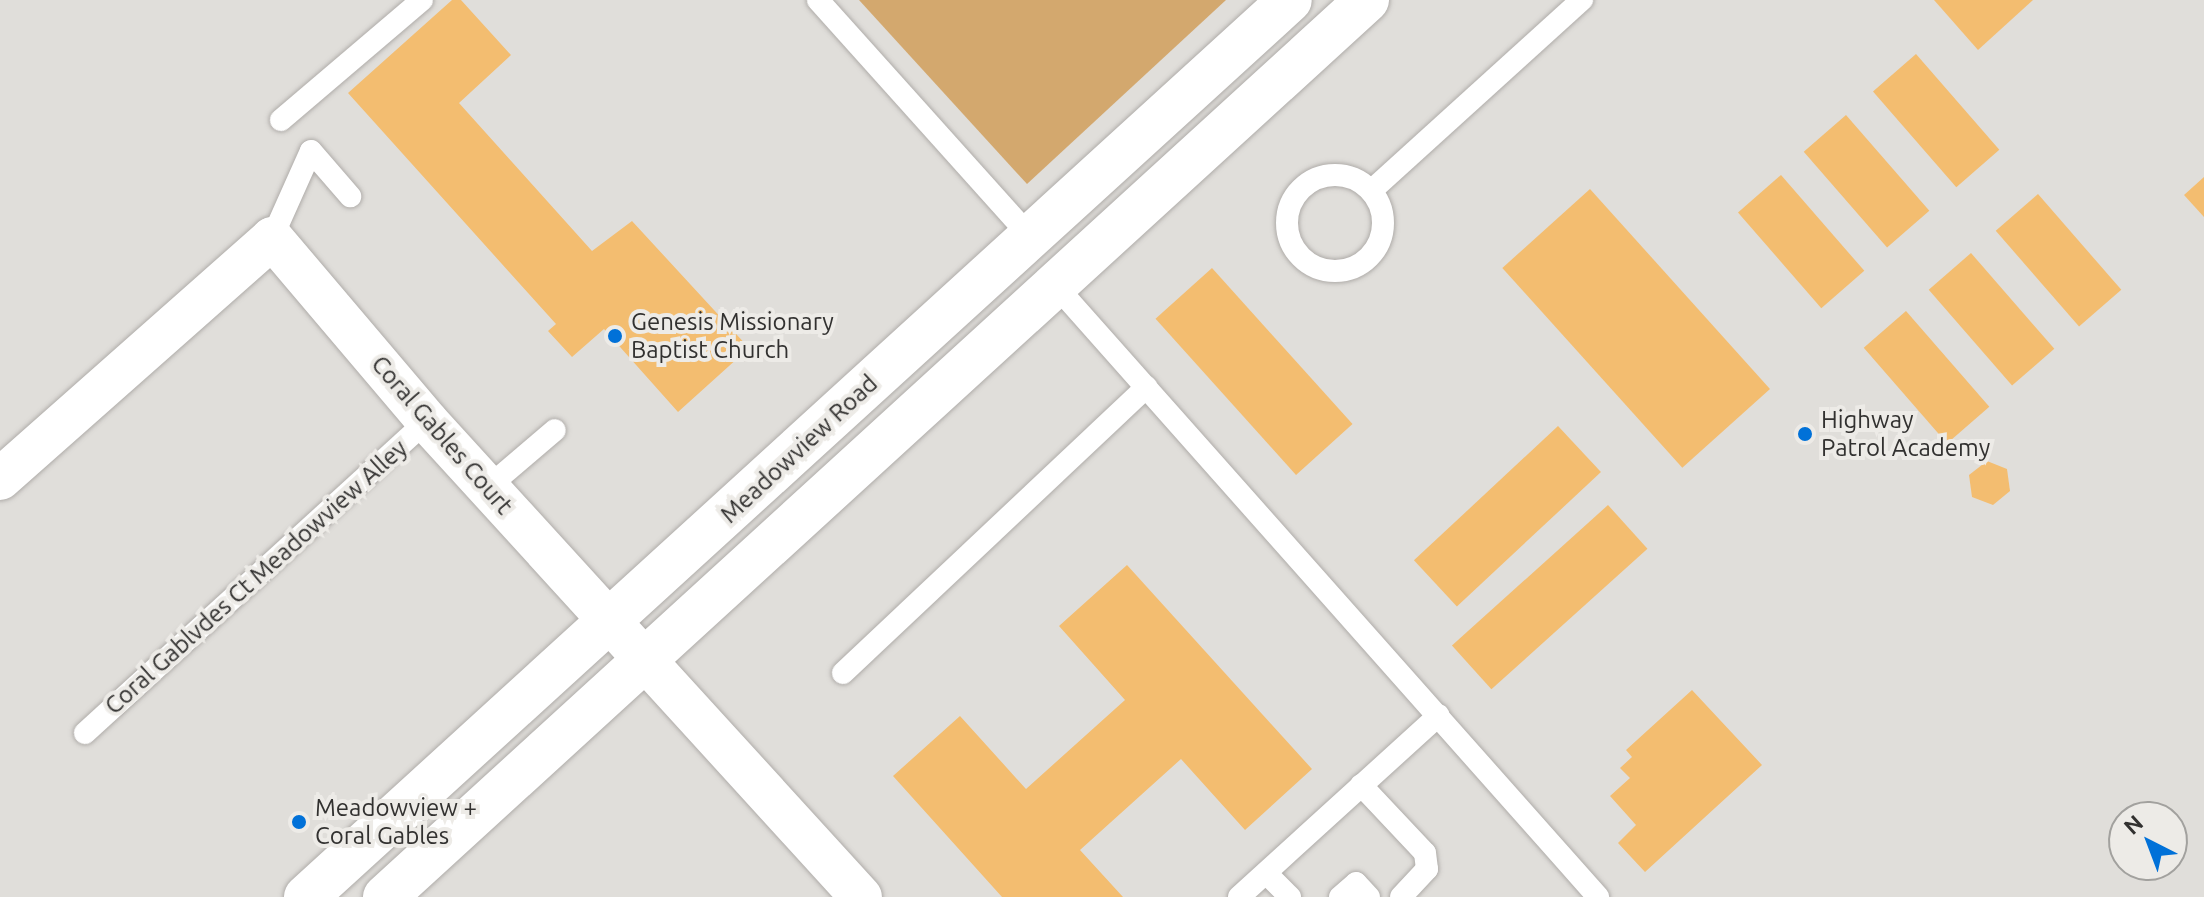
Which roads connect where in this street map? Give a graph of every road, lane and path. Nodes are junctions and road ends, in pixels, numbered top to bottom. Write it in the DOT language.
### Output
graph roads {
  1 [pos="422,0"];
  2 [pos="818,0"];
  3 [pos="1290,0"];
  4 [pos="1367,0"];
  5 [pos="1582,0"];
  6 [pos="281,120"];
  7 [pos="1371,191"];
  8 [pos="350,196"];
  9 [pos="1031,237"];
  10 [pos="272,238"];
  11 [pos="1056,286"];
  12 [pos="1146,387"];
  13 [pos="427,421"];
  14 [pos="555,430"];
  15 [pos="0,479"];
  16 [pos="487,488"];
  17 [pos="612,622"];
  18 [pos="647,659"];
  19 [pos="843,673"];
  20 [pos="1439,715"];
  21 [pos="85,733"];
  22 [pos="1361,785"];
  23 [pos="1266,873"];
  24 [pos="306,897"];
  25 [pos="385,897"];
  26 [pos="861,897"];
  27 [pos="1239,897"];
  28 [pos="1290,897"];
  29 [pos="1340,897"];
  30 [pos="1369,897"];
  31 [pos="1401,897"];
  32 [pos="1598,897"];
  1 -- 6 [label="lane"];
  2 -- 9 [label="lane"];
  3 -- 9 [label="main road, Meadowview Road"];
  4 -- 11 [label="main road"];
  5 -- 7 [label="lane"];
  7 -- 7 [label="lane"];
  8 -- 10 [label="lane"];
  9 -- 17 [label="main road, Meadowview Road"];
  10 -- 13 [label="street, Coral Gables Court"];
  10 -- 15 [label="street"];
  11 -- 12 [label="lane"];
  11 -- 18 [label="main road"];
  12 -- 19 [label="lane"];
  12 -- 20 [label="lane"];
  13 -- 16 [label="street, Coral Gables Court"];
  13 -- 21 [label="lane, Coral Gablvdes Ct Meadowview Alley"];
  14 -- 16 [label="lane"];
  16 -- 17 [label="street, Coral Gables Court"];
  17 -- 18 [label="street, Coral Gables Court"];
  17 -- 24 [label="main road, Meadowview Road"];
  18 -- 25 [label="main road"];
  18 -- 26 [label="street, Coral Gables Court"];
  20 -- 22 [label="lane"];
  20 -- 32 [label="lane"];
  22 -- 23 [label="lane"];
  22 -- 31 [label="lane"];
  23 -- 27 [label="lane"];
  23 -- 28 [label="lane"];
  29 -- 30 [label="lane"];
}
